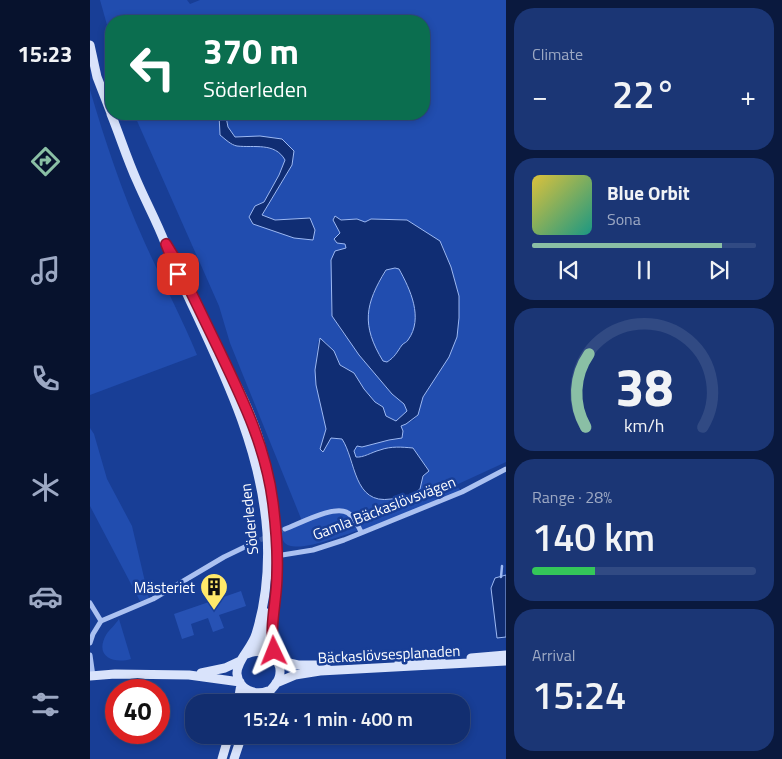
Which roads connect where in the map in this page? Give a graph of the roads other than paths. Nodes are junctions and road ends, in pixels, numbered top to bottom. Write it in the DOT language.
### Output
graph roads {
  1 [pos="90,45"];
  2 [pos="105,98"];
  3 [pos="113,120"];
  4 [pos="506,469"];
  5 [pos="285,529"];
  6 [pos="362,532"];
  7 [pos="253,543"];
  8 [pos="272,557"];
  9 [pos="90,603"];
  10 [pos="102,621"];
  11 [pos="90,643"];
  12 [pos="251,652"];
  13 [pos="90,655"];
  14 [pos="506,655"];
  15 [pos="275,659"];
  16 [pos="240,661"];
  17 [pos="506,661"];
  18 [pos="92,676"];
  19 [pos="189,676"];
  20 [pos="240,683"];
  21 [pos="276,683"];
  22 [pos="239,694"];
  23 [pos="253,694"];
  24 [pos="264,694"];
  25 [pos="226,744"];
  26 [pos="238,744"];
  27 [pos="222,759"];
  28 [pos="234,759"];
  1 -- 2 [label="street, Söderleden"];
  3 -- 8 [label="street, Söderleden"];
  4 -- 6 [label="street, Gamla Bäckaslövsvägen"];
  5 -- 6 [label="street"];
  6 -- 8 [label="street, Gamla Bäckaslövsvägen"];
  7 -- 10 [label="street"];
  8 -- 12 [label="street, Söderleden"];
  8 -- 15 [label="street, Söderleden"];
  9 -- 10 [label="street"];
  10 -- 11 [label="street"];
  12 -- 15 [label="street"];
  12 -- 16 [label="street, Söderleden"];
  13 -- 18 [label="street"];
  14 -- 15 [label="street, Bäckaslövsesplanaden"];
  15 -- 21 [label="street, Söderleden"];
  16 -- 19 [label="street"];
  16 -- 20 [label="street"];
  17 -- 21 [label="street, Bäckaslövsesplanaden"];
  18 -- 19 [label="street"];
  19 -- 20 [label="street"];
  20 -- 22 [label="street"];
  20 -- 23 [label="street"];
  21 -- 24 [label="street"];
  25 -- 27 [label="street"];
  26 -- 28 [label="street"];
}
